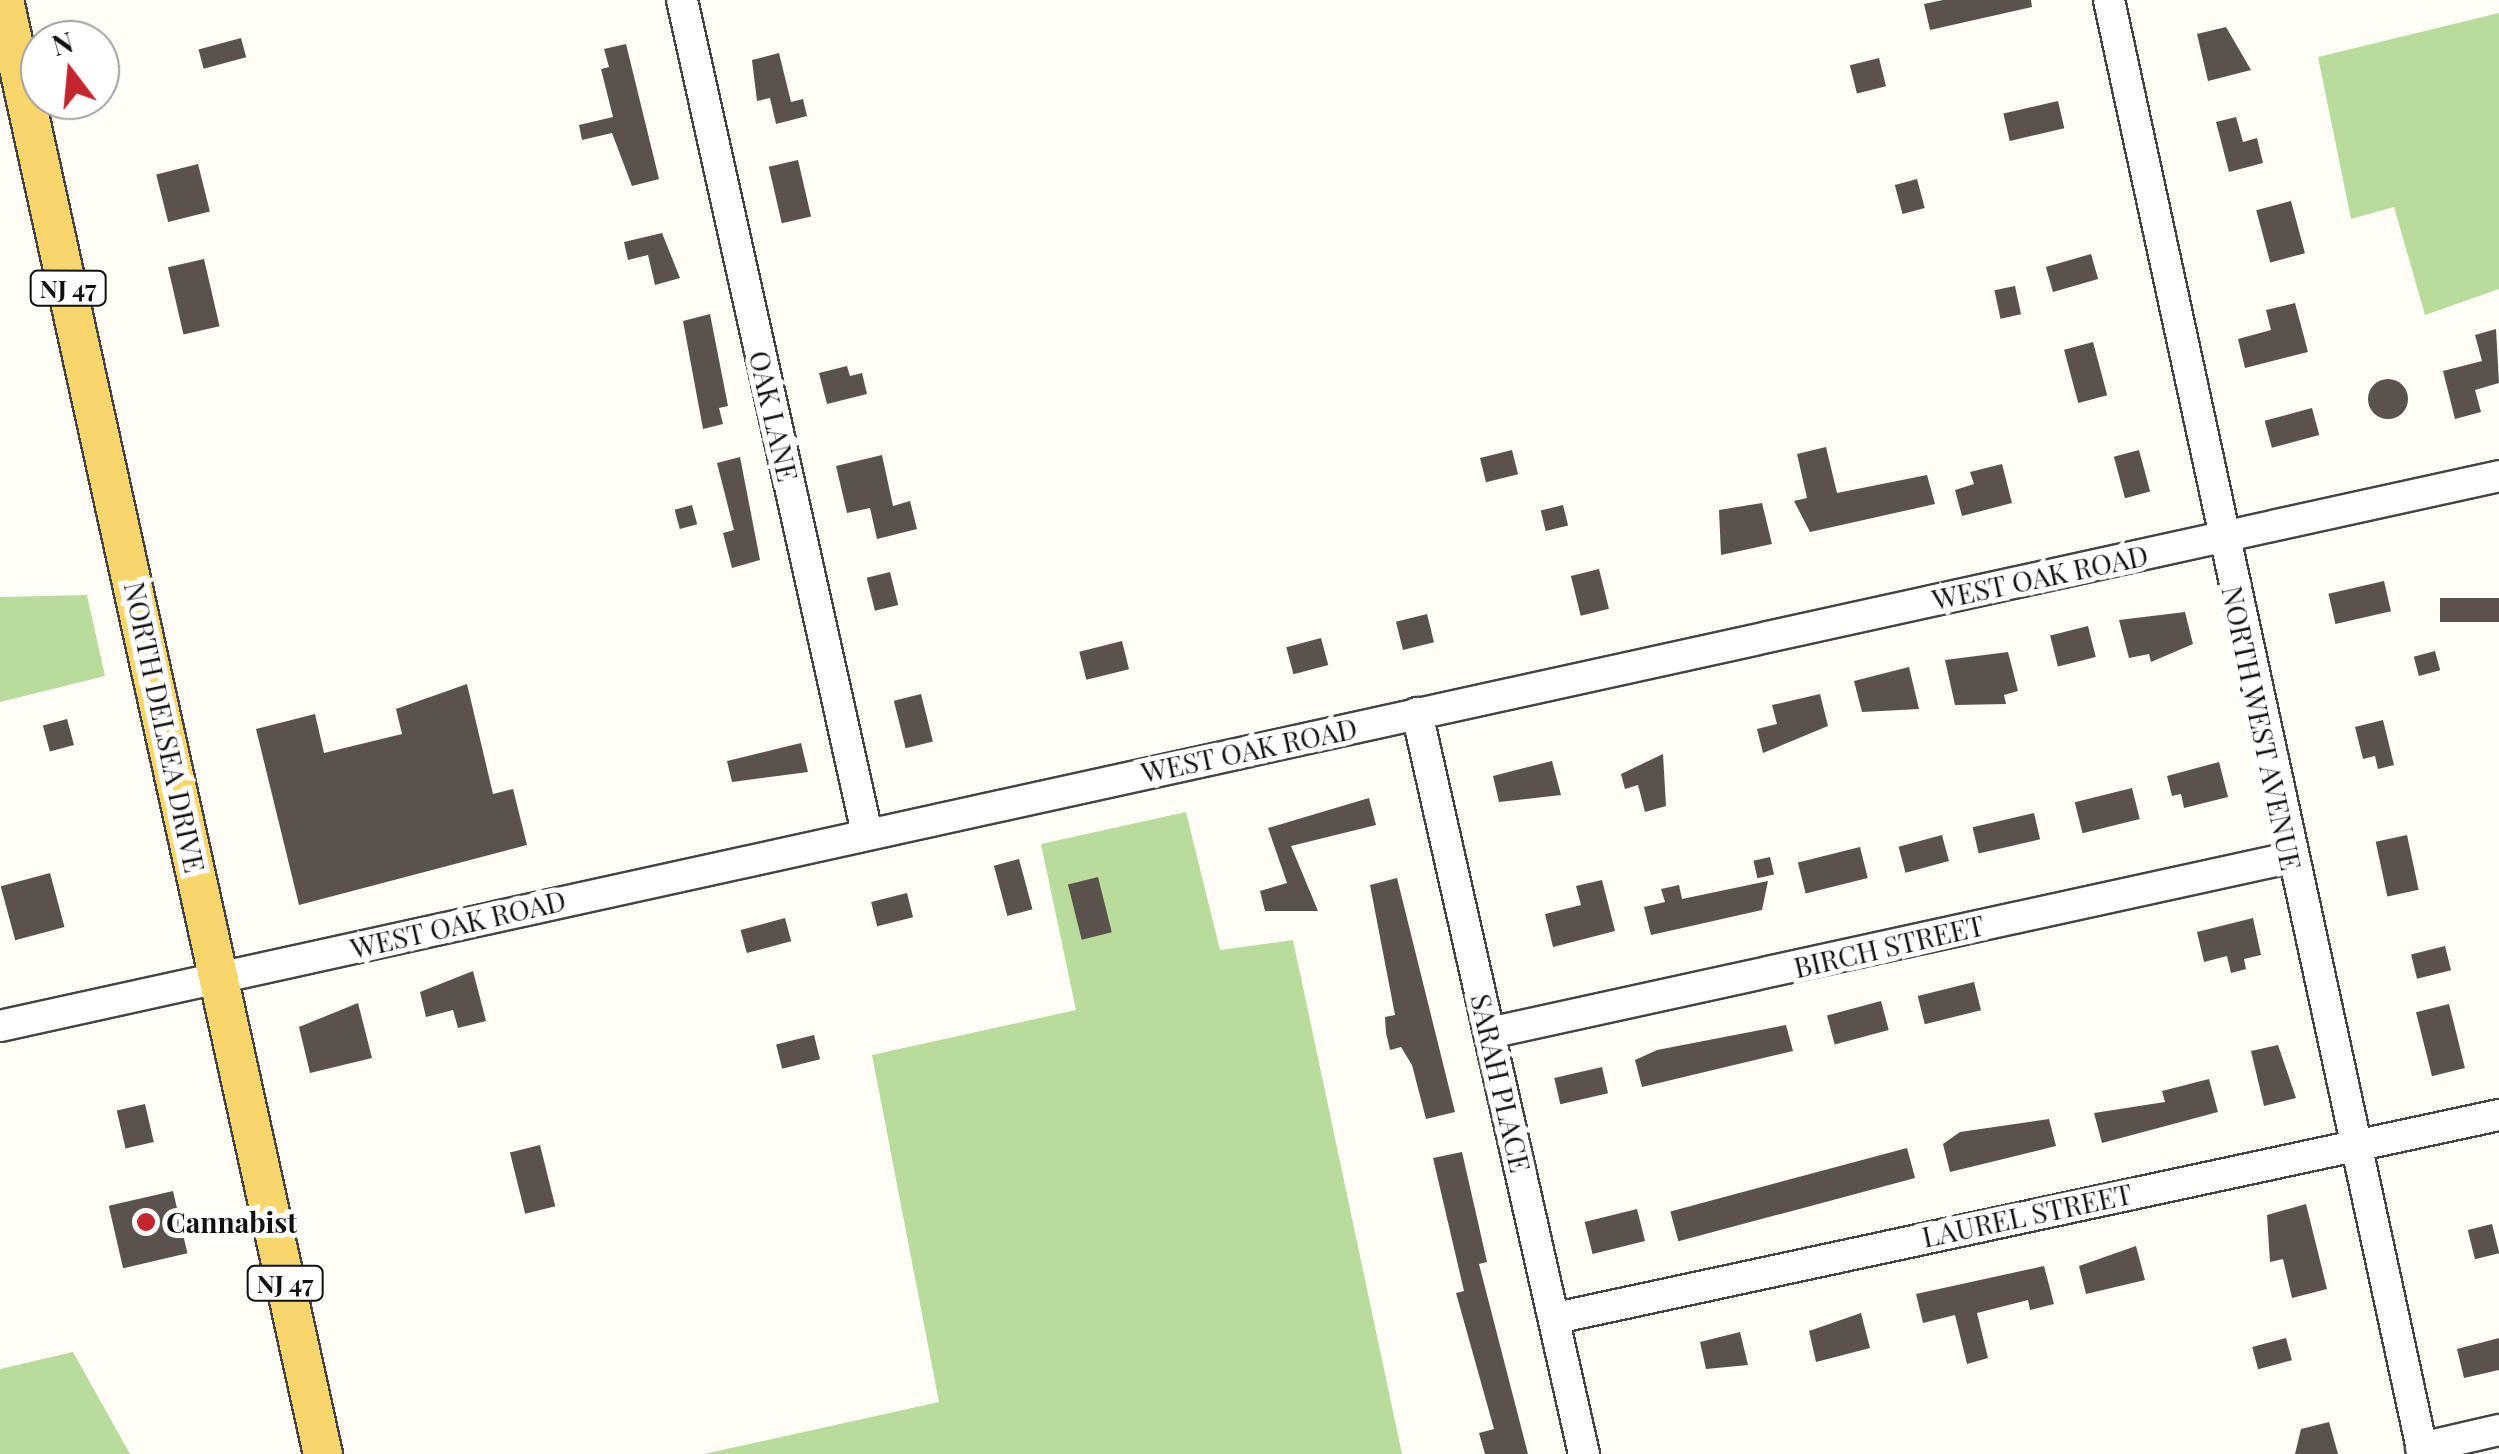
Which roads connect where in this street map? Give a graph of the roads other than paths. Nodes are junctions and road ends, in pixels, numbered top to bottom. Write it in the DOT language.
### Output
graph roads {
  1 [pos="4,0"];
  2 [pos="682,0"];
  3 [pos="2109,0"];
  4 [pos="2499,476"];
  5 [pos="2221,537"];
  6 [pos="1417,713"];
  7 [pos="867,833"];
  8 [pos="2289,858"];
  9 [pos="220,977"];
  10 [pos="0,1026"];
  11 [pos="1489,1032"];
  12 [pos="2499,1115"];
  13 [pos="2354,1146"];
  14 [pos="1556,1318"];
  15 [pos="2499,1430"];
  16 [pos="2422,1451"];
  17 [pos="322,1454"];
  18 [pos="1584,1454"];
  1 -- 9 [label="main road, NORTH DELSEA DRIVE / NJ 47"];
  2 -- 7 [label="street, OAK LANE"];
  3 -- 5 [label="street, NORTH WEST AVENUE"];
  4 -- 5 [label="street, WEST OAK ROAD"];
  5 -- 6 [label="street, WEST OAK ROAD"];
  5 -- 8 [label="street, NORTH WEST AVENUE"];
  6 -- 7 [label="street, WEST OAK ROAD"];
  6 -- 11 [label="street, SARAH PLACE"];
  7 -- 9 [label="street, WEST OAK ROAD"];
  8 -- 11 [label="street, BIRCH STREET"];
  8 -- 13 [label="street, NORTH WEST AVENUE"];
  9 -- 10 [label="street, WEST OAK ROAD"];
  9 -- 17 [label="main road, NORTH DELSEA DRIVE / NJ 47"];
  11 -- 14 [label="street, SARAH PLACE"];
  12 -- 13 [label="street, LAUREL STREET"];
  13 -- 14 [label="street, LAUREL STREET"];
  13 -- 16 [label="street, NORTH WEST AVENUE"];
  14 -- 18 [label="street, SARAH PLACE"];
  15 -- 16 [label="street"];
}
